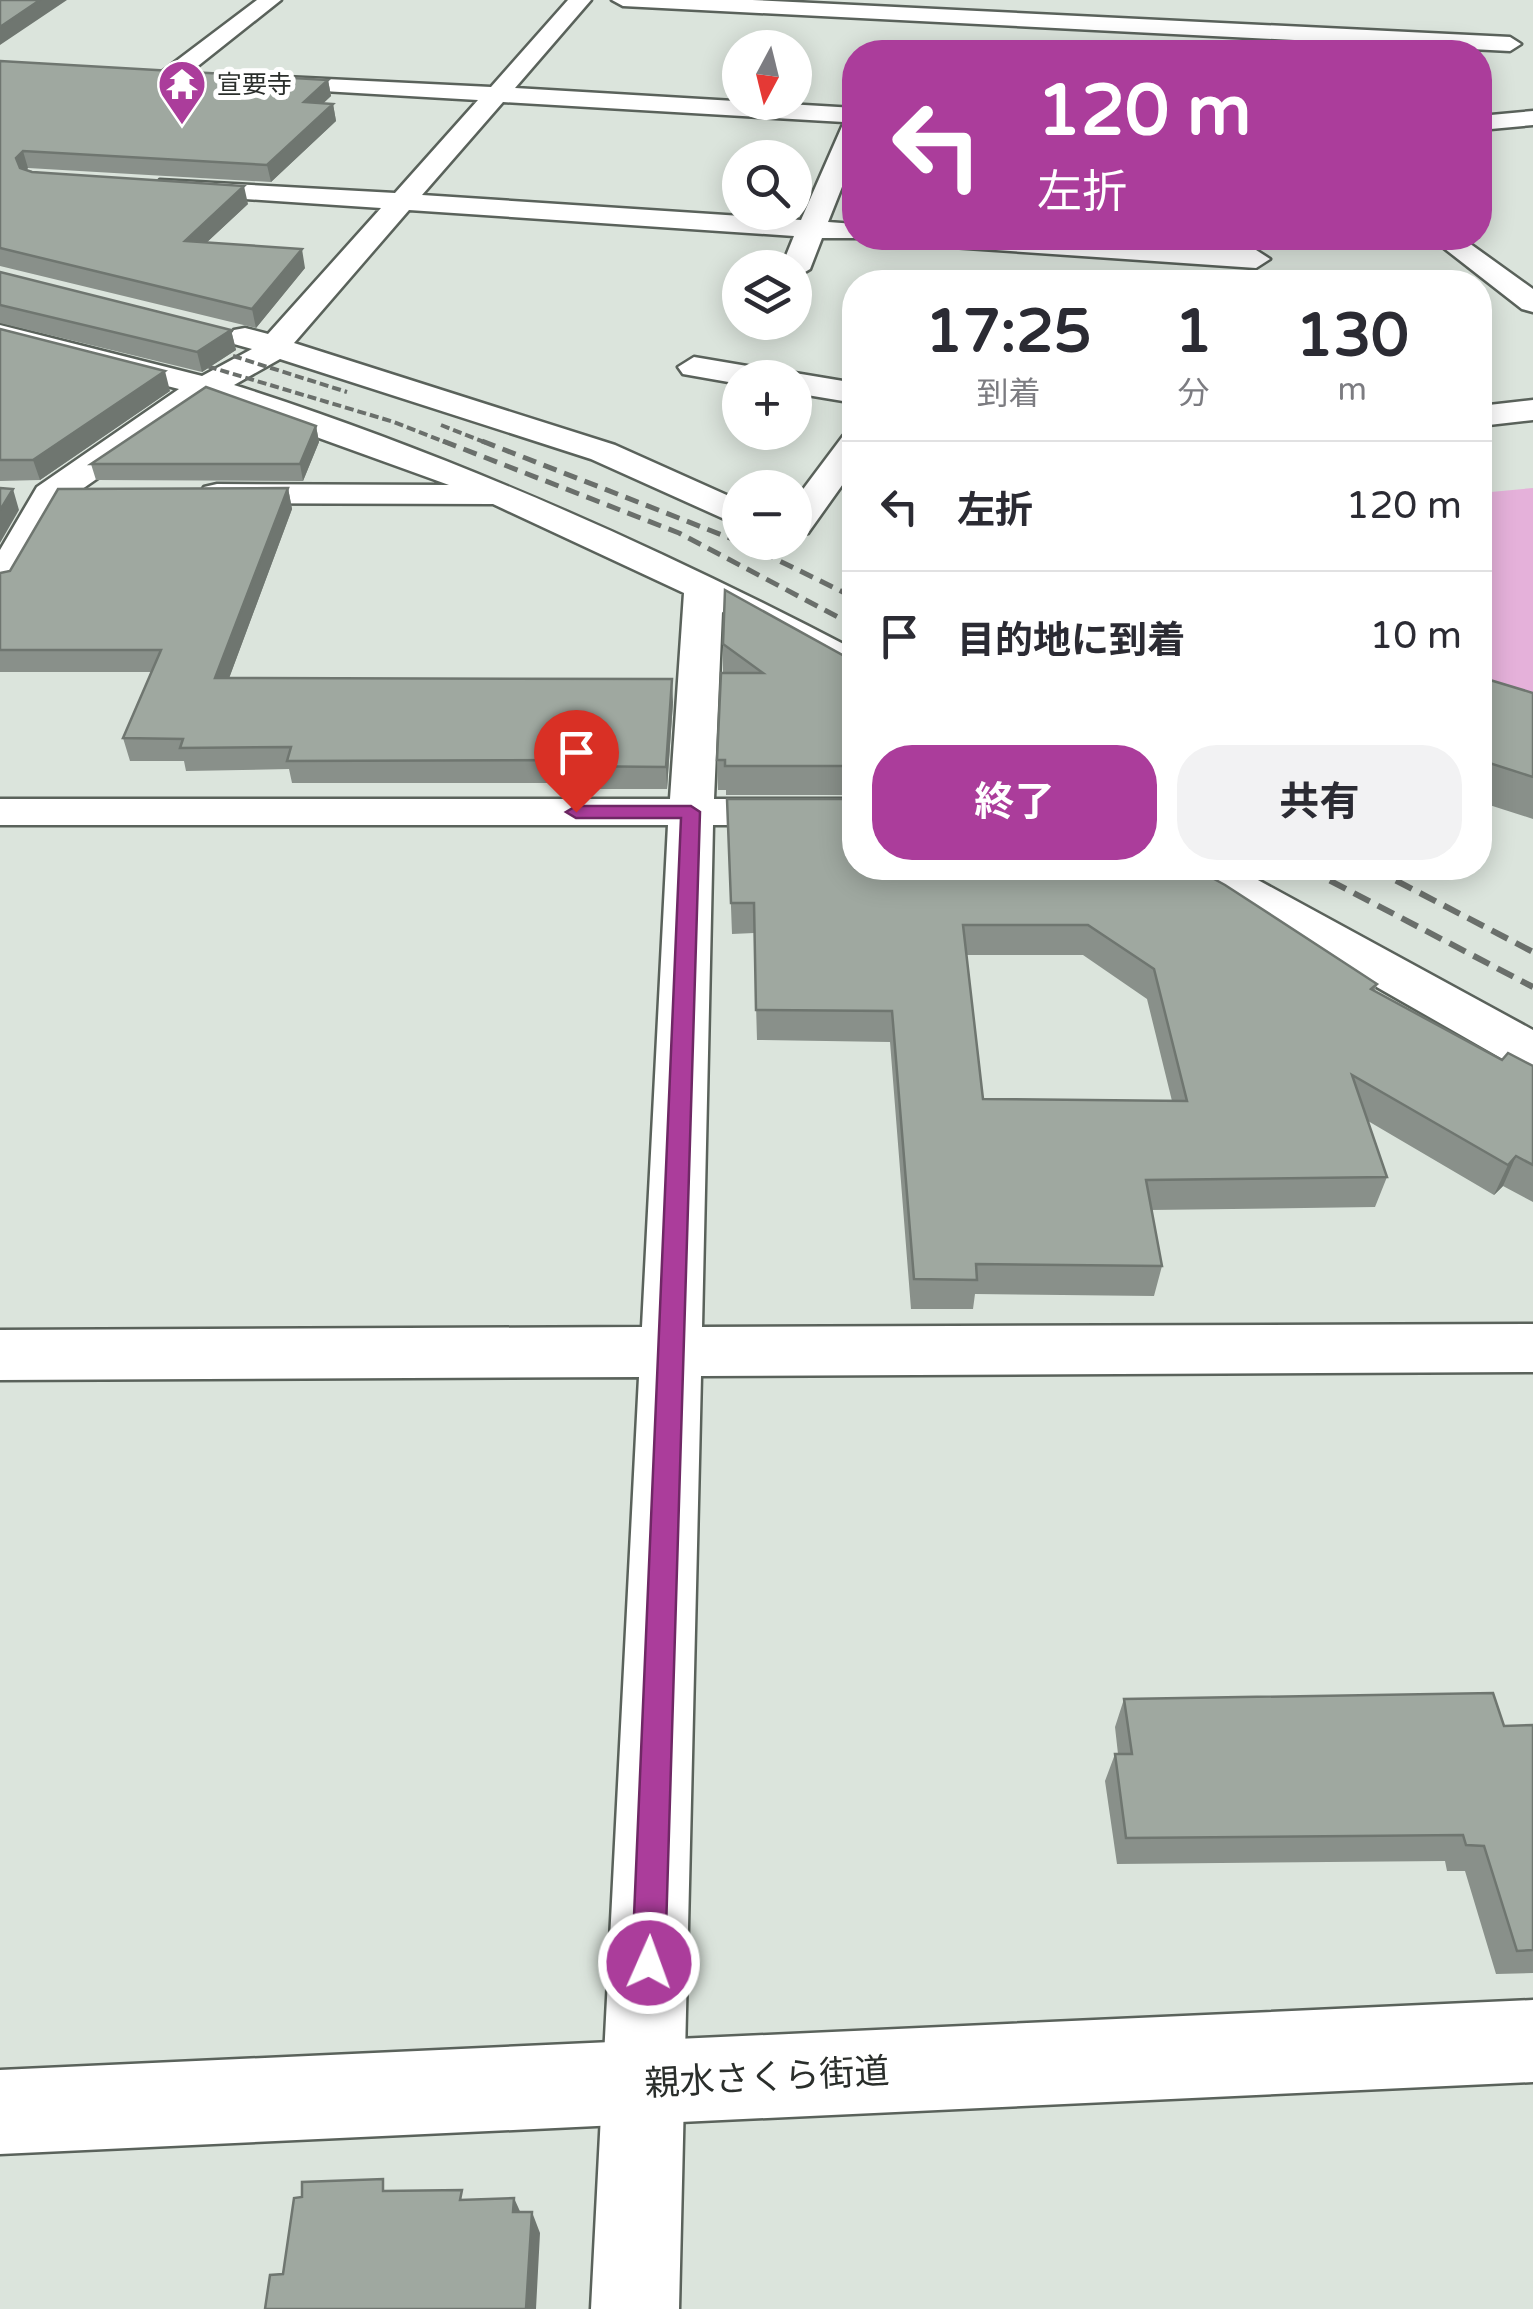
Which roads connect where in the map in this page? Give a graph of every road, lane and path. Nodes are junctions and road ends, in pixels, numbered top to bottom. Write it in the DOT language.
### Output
graph roads {
  1 [pos="270,0"];
  2 [pos="580,0"];
  3 [pos="623,0"];
  4 [pos="1246,0"];
  5 [pos="908,7"];
  6 [pos="893,40"];
  7 [pos="1228,40"];
  8 [pos="1247,40"];
  9 [pos="1492,44"];
  10 [pos="1510,44"];
  11 [pos="495,94"];
  12 [pos="842,114"];
  13 [pos="1533,118"];
  14 [pos="1492,122"];
  15 [pos="842,155"];
  16 [pos="133,184"];
  17 [pos="402,201"];
  18 [pos="722,223"];
  19 [pos="812,229"];
  20 [pos="842,231"];
  21 [pos="1111,250"];
  22 [pos="1265,250"];
  23 [pos="1461,250"];
  24 [pos="1256,260"];
  25 [pos="1247,270"];
  26 [pos="1488,270"];
  27 [pos="1492,273"];
  28 [pos="1533,303"];
  29 [pos="209,327"];
  30 [pos="0,334"];
  31 [pos="274,345"];
  32 [pos="694,367"];
  33 [pos="722,372"];
  34 [pos="812,386"];
  35 [pos="205,387"];
  36 [pos="842,391"];
  37 [pos="1533,410"];
  38 [pos="1492,415"];
  39 [pos="842,461"];
  40 [pos="34,495"];
  41 [pos="110,495"];
  42 [pos="190,496"];
  43 [pos="509,496"];
  44 [pos="812,502"];
  45 [pos="722,507"];
  46 [pos="0,583"];
  47 [pos="704,587"];
  48 [pos="842,659"];
  49 [pos="0,812"];
  50 [pos="691,812"];
  51 [pos="842,812"];
  52 [pos="1223,880"];
  53 [pos="1533,1053"];
  54 [pos="1533,1348"];
  55 [pos="673,1354"];
  56 [pos="0,1355"];
  57 [pos="1533,2041"];
  58 [pos="645,2083"];
  59 [pos="0,2112"];
  60 [pos="635,2309"];
  1 -- 11 [label="street"];
  2 -- 11 [label="street"];
  3 -- 5 [label="street"];
  4 -- 8 [label="street"];
  5 -- 6 [label="street"];
  5 -- 7 [label="street"];
  9 -- 10 [label="street"];
  11 -- 12 [label="street"];
  11 -- 17 [label="street"];
  13 -- 14 [label="street"];
  15 -- 19 [label="street"];
  16 -- 17 [label="street"];
  17 -- 18 [label="street"];
  17 -- 31 [label="street"];
  19 -- 20 [label="street"];
  21 -- 24 [label="street"];
  22 -- 24 [label="street"];
  23 -- 26 [label="street"];
  24 -- 25 [label="street"];
  27 -- 28 [label="street"];
  29 -- 31 [label="street"];
  30 -- 35 [label="street"];
  31 -- 35 [label="street"];
  31 -- 45 [label="street"];
  32 -- 33 [label="street"];
  34 -- 36 [label="street"];
  35 -- 40 [label="street"];
  35 -- 43 [label="street"];
  37 -- 38 [label="street"];
  39 -- 44 [label="street"];
  40 -- 41 [label="street"];
  40 -- 46 [label="street"];
  42 -- 43 [label="street"];
  43 -- 47 [label="street"];
  47 -- 48 [label="street"];
  47 -- 50 [label="street"];
  49 -- 50 [label="street"];
  50 -- 51 [label="street"];
  50 -- 55 [label="street"];
  52 -- 53 [label="street"];
  54 -- 55 [label="street"];
  55 -- 56 [label="street"];
  55 -- 58 [label="street"];
  57 -- 58 [label="street, 親水さくら街道"];
  58 -- 59 [label="street, 親水さくら街道"];
  58 -- 60 [label="street"];
}
